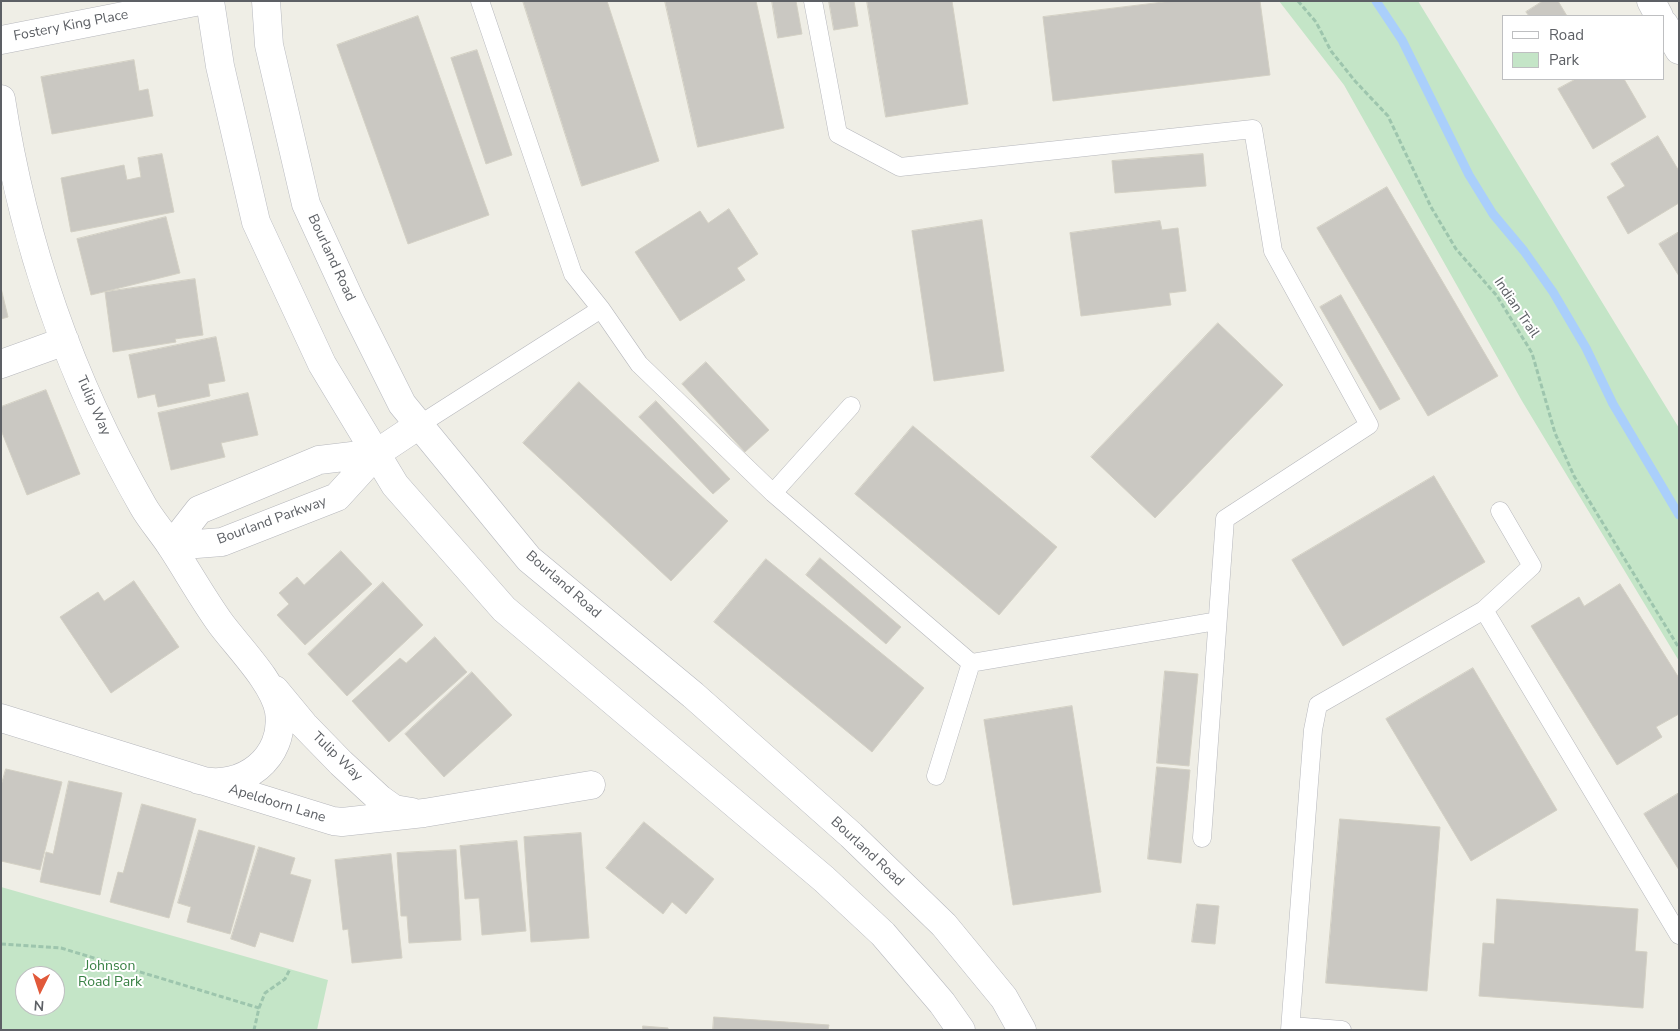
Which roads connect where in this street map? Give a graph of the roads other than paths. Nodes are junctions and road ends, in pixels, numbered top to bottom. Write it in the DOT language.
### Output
graph roads {
  1 [pos="200,1"];
  2 [pos="210,1"];
  3 [pos="266,1"];
  4 [pos="480,1"];
  5 [pos="813,1"];
  6 [pos="1651,1"];
  7 [pos="1658,15"];
  8 [pos="1665,26"];
  9 [pos="1,40"];
  10 [pos="1679,50"];
  11 [pos="1,99"];
  12 [pos="601,309"];
  13 [pos="65,341"];
  14 [pos="1,364"];
  15 [pos="851,406"];
  16 [pos="419,424"];
  17 [pos="377,453"];
  18 [pos="773,493"];
  19 [pos="1500,511"];
  20 [pos="171,546"];
  21 [pos="1484,610"];
  22 [pos="1217,621"];
  23 [pos="971,663"];
  24 [pos="263,679"];
  25 [pos="1,718"];
  26 [pos="936,776"];
  27 [pos="199,780"];
  28 [pos="591,785"];
  29 [pos="424,814"];
  30 [pos="1202,838"];
  31 [pos="1679,935"];
  32 [pos="1291,1028"];
  33 [pos="961,1030"];
  34 [pos="1022,1030"];
  35 [pos="1342,1030"];
  1 -- 9 [label="main road, Fostery King Place"];
  2 -- 17 [label="main road"];
  3 -- 16 [label="main road, Bourland Road"];
  4 -- 12 [label="lane"];
  5 -- 22 [label="lane"];
  6 -- 7 [label="main road"];
  8 -- 10 [label="main road"];
  11 -- 13 [label="main road, Tulip Way"];
  12 -- 16 [label="lane"];
  12 -- 18 [label="lane"];
  13 -- 14 [label="main road"];
  13 -- 20 [label="main road, Tulip Way"];
  15 -- 18 [label="lane"];
  16 -- 17 [label="main road, Bourland Parkway"];
  16 -- 34 [label="main road, Bourland Road"];
  17 -- 20 [label="main road, Bourland Parkway"];
  17 -- 20 [label="main road, Bourland Parkway"];
  17 -- 33 [label="main road"];
  18 -- 23 [label="lane"];
  19 -- 21 [label="lane"];
  20 -- 24 [label="main road, Tulip Way"];
  21 -- 31 [label="lane"];
  21 -- 32 [label="lane"];
  22 -- 23 [label="lane"];
  22 -- 30 [label="lane"];
  23 -- 26 [label="lane"];
  24 -- 27 [label="main road, Tulip Way"];
  24 -- 29 [label="main road, Tulip Way"];
  25 -- 27 [label="main road, Apeldoorn Lane"];
  27 -- 29 [label="main road, Apeldoorn Lane"];
  28 -- 29 [label="main road, Apeldoorn Lane"];
  32 -- 35 [label="lane"];
}
